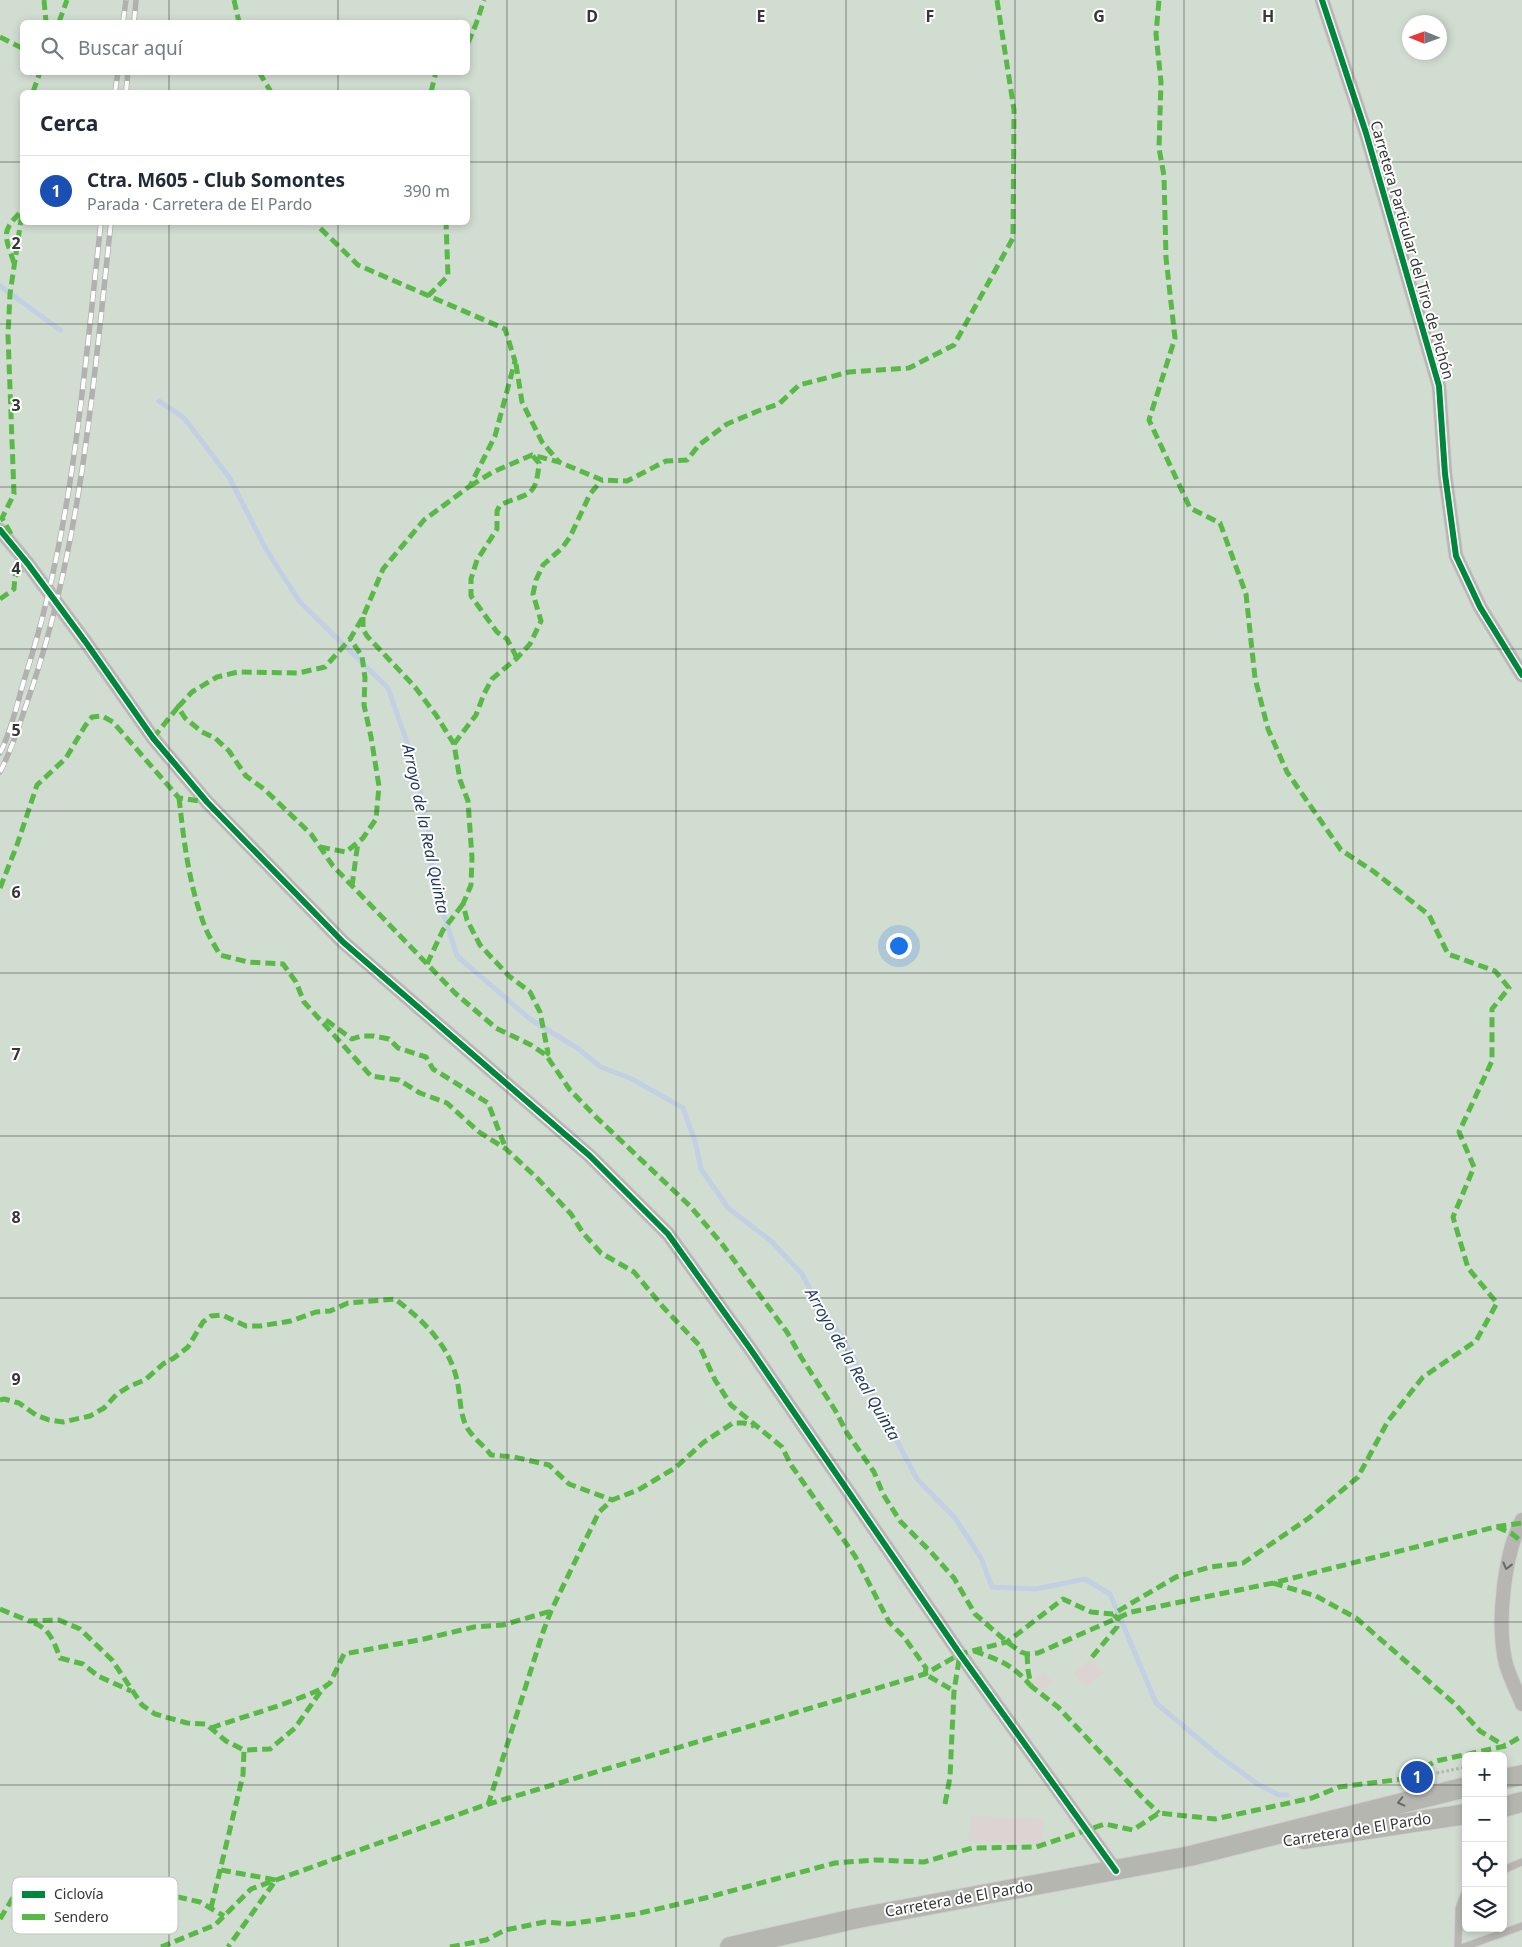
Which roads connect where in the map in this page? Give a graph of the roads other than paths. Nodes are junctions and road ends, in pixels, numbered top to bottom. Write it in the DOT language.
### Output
graph roads {
  1 [pos="1322,0"];
  2 [pos="0,530"];
  3 [pos="1522,675"];
  4 [pos="1522,1520"];
  5 [pos="1522,1704"];
  6 [pos="1522,1775"];
  7 [pos="1507,1778"];
  8 [pos="1462,1788"];
  9 [pos="1522,1802"];
  10 [pos="1507,1806"];
  11 [pos="1462,1815"];
  12 [pos="1190,1856"];
  13 [pos="1522,1862"];
  14 [pos="1507,1868"];
  15 [pos="1116,1871"];
  16 [pos="1462,1900"];
  17 [pos="1522,1926"];
  18 [pos="730,1947"];
  19 [pos="1458,1947"];
  20 [pos="1464,1947"];
  1 -- 3 [label="street, Carretera Particular del Tiro de Pichón"];
  2 -- 15 [label="street"];
  4 -- 5 [label="street, one-way"];
  6 -- 7 [label="street"];
  8 -- 12 [label="street, Carretera de El Pardo, one-way"];
  9 -- 10 [label="street"];
  11 -- 12 [label="street, Carretera de El Pardo"];
  12 -- 15 [label="street, Carretera de El Pardo"];
  13 -- 14 [label="lane"];
  15 -- 18 [label="street, Carretera de El Pardo"];
  16 -- 19 [label="lane"];
  17 -- 20 [label="lane"];
}
